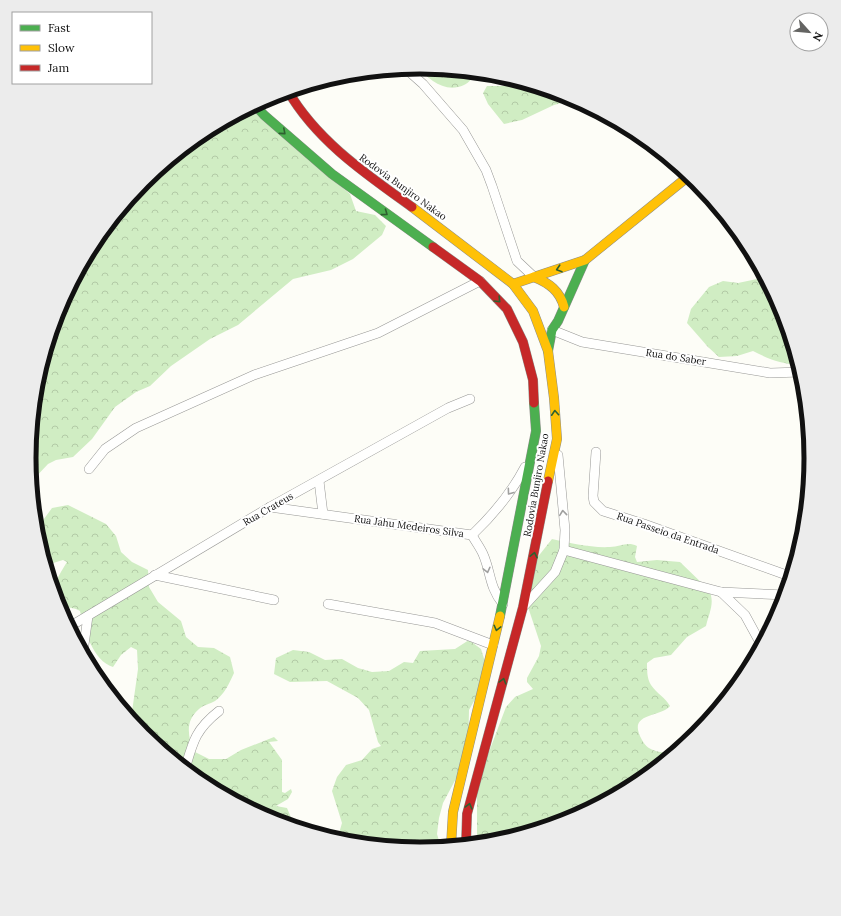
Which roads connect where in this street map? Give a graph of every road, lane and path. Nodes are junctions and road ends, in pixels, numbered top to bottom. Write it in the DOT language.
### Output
graph roads {
  1 [pos="412,74"];
  2 [pos="291,96"];
  3 [pos="259,109"];
  4 [pos="685,179"];
  5 [pos="585,260"];
  6 [pos="534,277"];
  7 [pos="480,281"];
  8 [pos="513,284"];
  9 [pos="564,307"];
  10 [pos="552,330"];
  11 [pos="548,351"];
  12 [pos="795,372"];
  13 [pos="470,399"];
  14 [pos="536,432"];
  15 [pos="557,439"];
  16 [pos="596,452"];
  17 [pos="89,469"];
  18 [pos="318,481"];
  19 [pos="270,507"];
  20 [pos="323,514"];
  21 [pos="472,535"];
  22 [pos="564,550"];
  23 [pos="155,575"];
  24 [pos="787,575"];
  25 [pos="721,592"];
  26 [pos="780,595"];
  27 [pos="274,600"];
  28 [pos="328,604"];
  29 [pos="503,604"];
  30 [pos="523,607"];
  31 [pos="88,616"];
  32 [pos="74,623"];
  33 [pos="759,640"];
  34 [pos="84,643"];
  35 [pos="493,645"];
  36 [pos="219,711"];
  37 [pos="186,763"];
  38 [pos="466,840"];
  39 [pos="451,841"];
  1 -- 6 [label="street"];
  2 -- 8 [label="main road, Rodovia Bunjiro Nakao"];
  3 -- 7 [label="main road, Rodovia Bunjiro Nakao, one-way"];
  4 -- 5 [label="main road"];
  5 -- 6 [label="main road, one-way"];
  5 -- 9 [label="main road"];
  6 -- 8 [label="main road"];
  6 -- 9 [label="main road"];
  7 -- 14 [label="main road, Rodovia Bunjiro Nakao, one-way"];
  7 -- 17 [label="street"];
  8 -- 11 [label="main road, Rodovia Bunjiro Nakao"];
  9 -- 10 [label="main road"];
  10 -- 11 [label="main road"];
  10 -- 12 [label="street, Rua do Saber"];
  15 -- 11 [label="main road, Rodovia Bunjiro Nakao, one-way"];
  13 -- 18 [label="street, Rua Crateus"];
  14 -- 21 [label="street, one-way"];
  14 -- 29 [label="main road, Rodovia Bunjiro Nakao"];
  22 -- 15 [label="street, one-way"];
  30 -- 15 [label="main road, Rodovia Bunjiro Nakao, one-way"];
  16 -- 24 [label="street, Rua Passeio da Entrada"];
  18 -- 19 [label="street, Rua Crateus"];
  18 -- 20 [label="street"];
  19 -- 20 [label="street, Rua Jahu Medeiros Silva"];
  19 -- 23 [label="street, Rua Crateus"];
  20 -- 21 [label="street, Rua Jahu Medeiros Silva"];
  21 -- 29 [label="street, Rua Jahu Medeiros Silva, one-way"];
  22 -- 25 [label="street"];
  22 -- 30 [label="street"];
  23 -- 27 [label="street"];
  23 -- 31 [label="street, Rua Crateus"];
  25 -- 26 [label="street"];
  25 -- 33 [label="street"];
  28 -- 35 [label="street"];
  29 -- 35 [label="main road, Rodovia Bunjiro Nakao, one-way"];
  38 -- 30 [label="main road, Rodovia Bunjiro Nakao, one-way"];
  31 -- 32 [label="street, Rua Crateus"];
  31 -- 34 [label="street"];
  35 -- 39 [label="main road, Rodovia Bunjiro Nakao"];
  36 -- 37 [label="street"];
}
